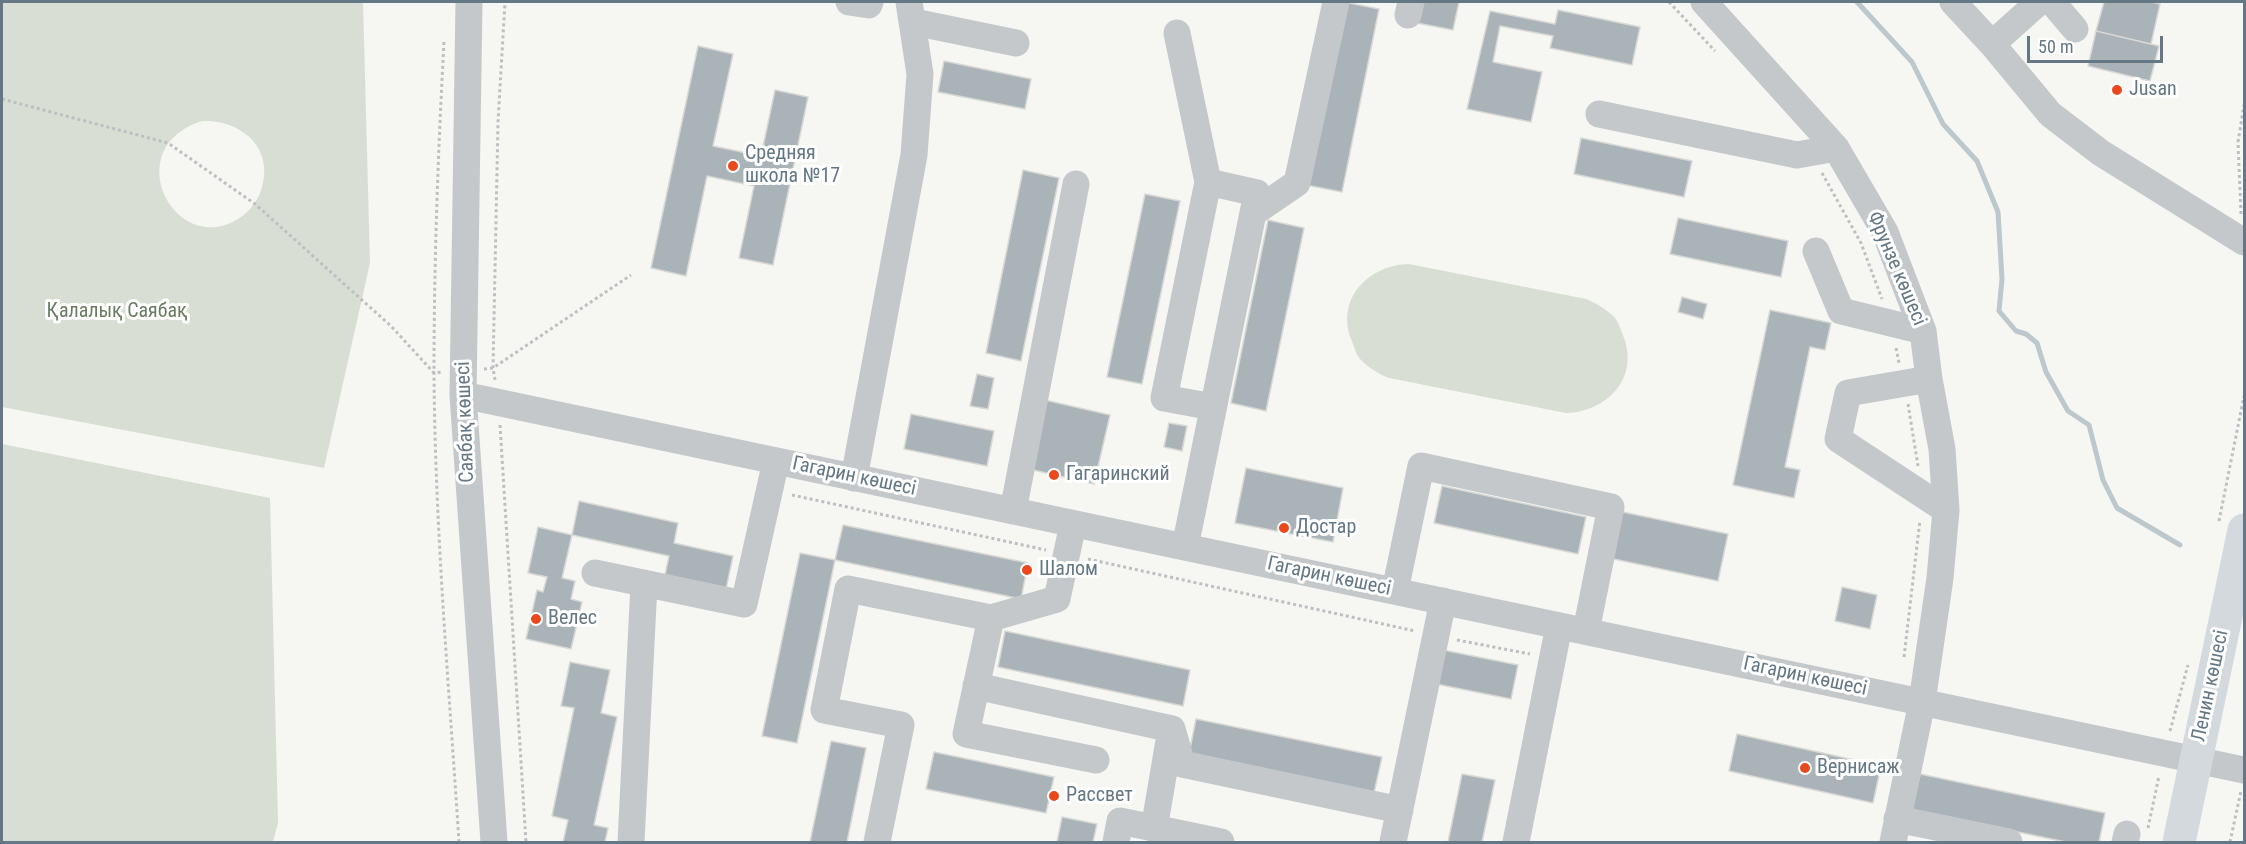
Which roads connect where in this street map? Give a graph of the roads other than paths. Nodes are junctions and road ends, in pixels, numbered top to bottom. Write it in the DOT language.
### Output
graph roads {
  1 [pos="469,2"];
  2 [pos="849,2"];
  3 [pos="870,2"];
  4 [pos="1336,2"];
  5 [pos="1704,2"];
  6 [pos="1953,2"];
  7 [pos="2039,2"];
  8 [pos="2052,2"];
  9 [pos="912,12"];
  10 [pos="2075,29"];
  11 [pos="1177,33"];
  12 [pos="1016,43"];
  13 [pos="1992,44"];
  14 [pos="1599,114"];
  15 [pos="1836,148"];
  16 [pos="1208,182"];
  17 [pos="1076,184"];
  18 [pos="1253,213"];
  19 [pos="2244,241"];
  20 [pos="1816,251"];
  21 [pos="1923,331"];
  22 [pos="1929,379"];
  23 [pos="463,383"];
  24 [pos="1213,407"];
  25 [pos="776,461"];
  26 [pos="854,478"];
  27 [pos="1946,510"];
  28 [pos="1013,511"];
  29 [pos="1073,524"];
  30 [pos="2244,530"];
  31 [pos="1185,547"];
  32 [pos="595,573"];
  33 [pos="644,584"];
  34 [pos="1395,591"];
  35 [pos="1443,601"];
  36 [pos="991,618"];
  37 [pos="1559,626"];
  38 [pos="1586,631"];
  39 [pos="976,686"];
  40 [pos="1922,702"];
  41 [pos="1172,729"];
  42 [pos="2196,759"];
  43 [pos="1096,760"];
  44 [pos="2244,777"];
  45 [pos="1400,810"];
  46 [pos="1154,829"];
  47 [pos="1895,831"];
  48 [pos="494,843"];
  49 [pos="631,843"];
  50 [pos="877,843"];
  51 [pos="1116,843"];
  52 [pos="1221,843"];
  53 [pos="1393,843"];
  54 [pos="1515,843"];
  55 [pos="2009,843"];
  56 [pos="2179,843"];
  1 -- 23 [label="street, Саябақ көшесі"];
  2 -- 3 [label="street"];
  4 -- 18 [label="street"];
  5 -- 15 [label="street, Фрунзе көшесі"];
  6 -- 13 [label="street"];
  7 -- 13 [label="street"];
  8 -- 10 [label="street"];
  9 -- 12 [label="street"];
  9 -- 26 [label="street"];
  11 -- 16 [label="street"];
  13 -- 19 [label="street"];
  14 -- 15 [label="street"];
  15 -- 21 [label="street, Фрунзе көшесі"];
  16 -- 18 [label="street"];
  16 -- 24 [label="street"];
  17 -- 28 [label="street"];
  18 -- 24 [label="street"];
  20 -- 21 [label="street"];
  21 -- 22 [label="street, Фрунзе көшесі"];
  22 -- 27 [label="street, Фрунзе көшесі"];
  22 -- 27 [label="street"];
  23 -- 25 [label="street, Гагарин көшесі"];
  23 -- 48 [label="street, Саябақ көшесі"];
  24 -- 31 [label="street"];
  25 -- 26 [label="street, Гагарин көшесі"];
  25 -- 33 [label="street"];
  26 -- 28 [label="street, Гагарин көшесі"];
  27 -- 40 [label="street, Фрунзе көшесі"];
  28 -- 29 [label="street, Гагарин көшесі"];
  29 -- 31 [label="street, Гагарин көшесі"];
  29 -- 36 [label="street"];
  30 -- 42 [label="main road, Ленин көшесі"];
  31 -- 34 [label="street, Гагарин көшесі"];
  32 -- 33 [label="street"];
  33 -- 49 [label="street"];
  34 -- 35 [label="street, Гагарин көшесі"];
  34 -- 38 [label="street"];
  35 -- 37 [label="street, Гагарин көшесі"];
  35 -- 45 [label="street"];
  36 -- 39 [label="street"];
  36 -- 50 [label="street"];
  37 -- 38 [label="street, Гагарин көшесі"];
  37 -- 54 [label="street"];
  38 -- 40 [label="street, Гагарин көшесі"];
  39 -- 41 [label="street"];
  39 -- 43 [label="street"];
  40 -- 42 [label="street, Гагарин көшесі"];
  40 -- 47 [label="street, Фрунзе көшесі"];
  41 -- 45 [label="street"];
  41 -- 46 [label="street"];
  42 -- 44 [label="street, Гагарин көшесі"];
  42 -- 56 [label="main road, Ленин көшесі"];
  45 -- 53 [label="street"];
  46 -- 51 [label="street"];
  46 -- 52 [label="street"];
  47 -- 55 [label="street"];
}
